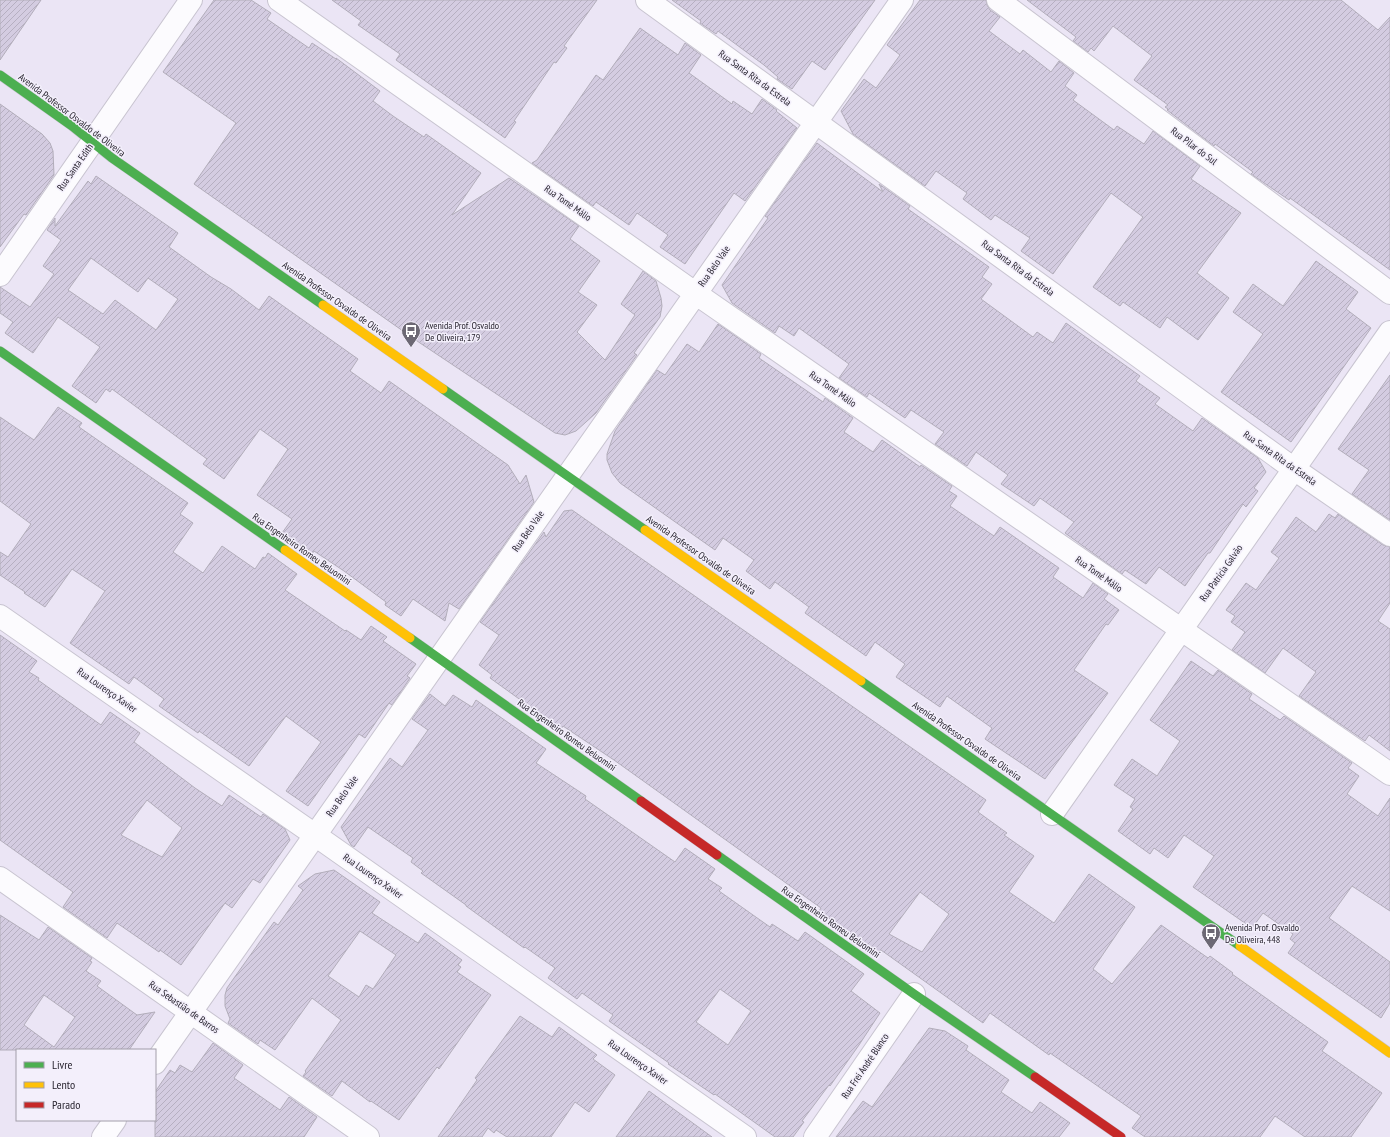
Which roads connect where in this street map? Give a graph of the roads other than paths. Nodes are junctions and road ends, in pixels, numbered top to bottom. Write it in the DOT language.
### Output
graph roads {
  1 [pos="191,0"];
  2 [pos="279,0"];
  3 [pos="646,0"];
  4 [pos="902,0"];
  5 [pos="998,0"];
  6 [pos="0,75"];
  7 [pos="816,122"];
  8 [pos="92,142"];
  9 [pos="0,275"];
  10 [pos="695,293"];
  11 [pos="1390,293"];
  12 [pos="1390,332"];
  13 [pos="0,351"];
  14 [pos="1294,469"];
  15 [pos="567,475"];
  16 [pos="1390,535"];
  17 [pos="0,616"];
  18 [pos="1180,630"];
  19 [pos="439,658"];
  20 [pos="1390,774"];
  21 [pos="1052,814"];
  22 [pos="315,835"];
  23 [pos="0,878"];
  24 [pos="914,994"];
  25 [pos="190,1012"];
  26 [pos="1390,1053"];
  27 [pos="156,1062"];
  28 [pos="114,1121"];
  29 [pos="103,1137"];
  30 [pos="368,1137"];
  31 [pos="745,1137"];
  32 [pos="815,1137"];
  33 [pos="1121,1137"];
  1 -- 8 [label="street, Rua Santa Edith"];
  2 -- 10 [label="street, Rua Tomé Málio"];
  3 -- 7 [label="street, Rua Santa Rita da Estrela"];
  4 -- 7 [label="street, Rua Belo Vale"];
  5 -- 11 [label="street, Rua Pilar do Sul"];
  6 -- 8 [label="street, Avenida Professor Osvaldo de Oliveira"];
  7 -- 10 [label="street, Rua Belo Vale"];
  7 -- 14 [label="street, Rua Santa Rita da Estrela"];
  8 -- 9 [label="street, Rua Santa Edith"];
  8 -- 15 [label="street, Avenida Professor Osvaldo de Oliveira"];
  10 -- 15 [label="street, Rua Belo Vale"];
  10 -- 18 [label="street, Rua Tomé Málio"];
  12 -- 14 [label="street, Rua Patrícia Galvão"];
  13 -- 19 [label="street, Rua Engenheiro Romeu Beluomini"];
  14 -- 16 [label="street, Rua Santa Rita da Estrela"];
  14 -- 18 [label="street, Rua Patrícia Galvão"];
  15 -- 19 [label="street, Rua Belo Vale"];
  15 -- 21 [label="street, Avenida Professor Osvaldo de Oliveira"];
  17 -- 22 [label="street, Rua Lourenço Xavier"];
  18 -- 20 [label="street, Rua Tomé Málio"];
  18 -- 21 [label="street, Rua Patrícia Galvão"];
  19 -- 22 [label="street, Rua Belo Vale"];
  19 -- 24 [label="street, Rua Engenheiro Romeu Beluomini"];
  21 -- 26 [label="street, Avenida Professor Osvaldo de Oliveira"];
  22 -- 25 [label="street, Rua Belo Vale"];
  22 -- 31 [label="street, Rua Lourenço Xavier"];
  23 -- 25 [label="street, Rua Sebastião de Barros"];
  24 -- 32 [label="street, Rua Frei André Blanco"];
  24 -- 33 [label="street, Rua Engenheiro Romeu Beluomini"];
  25 -- 27 [label="street, Rua Belo Vale"];
  25 -- 30 [label="street, Rua Sebastião de Barros"];
  28 -- 29 [label="street"];
}
